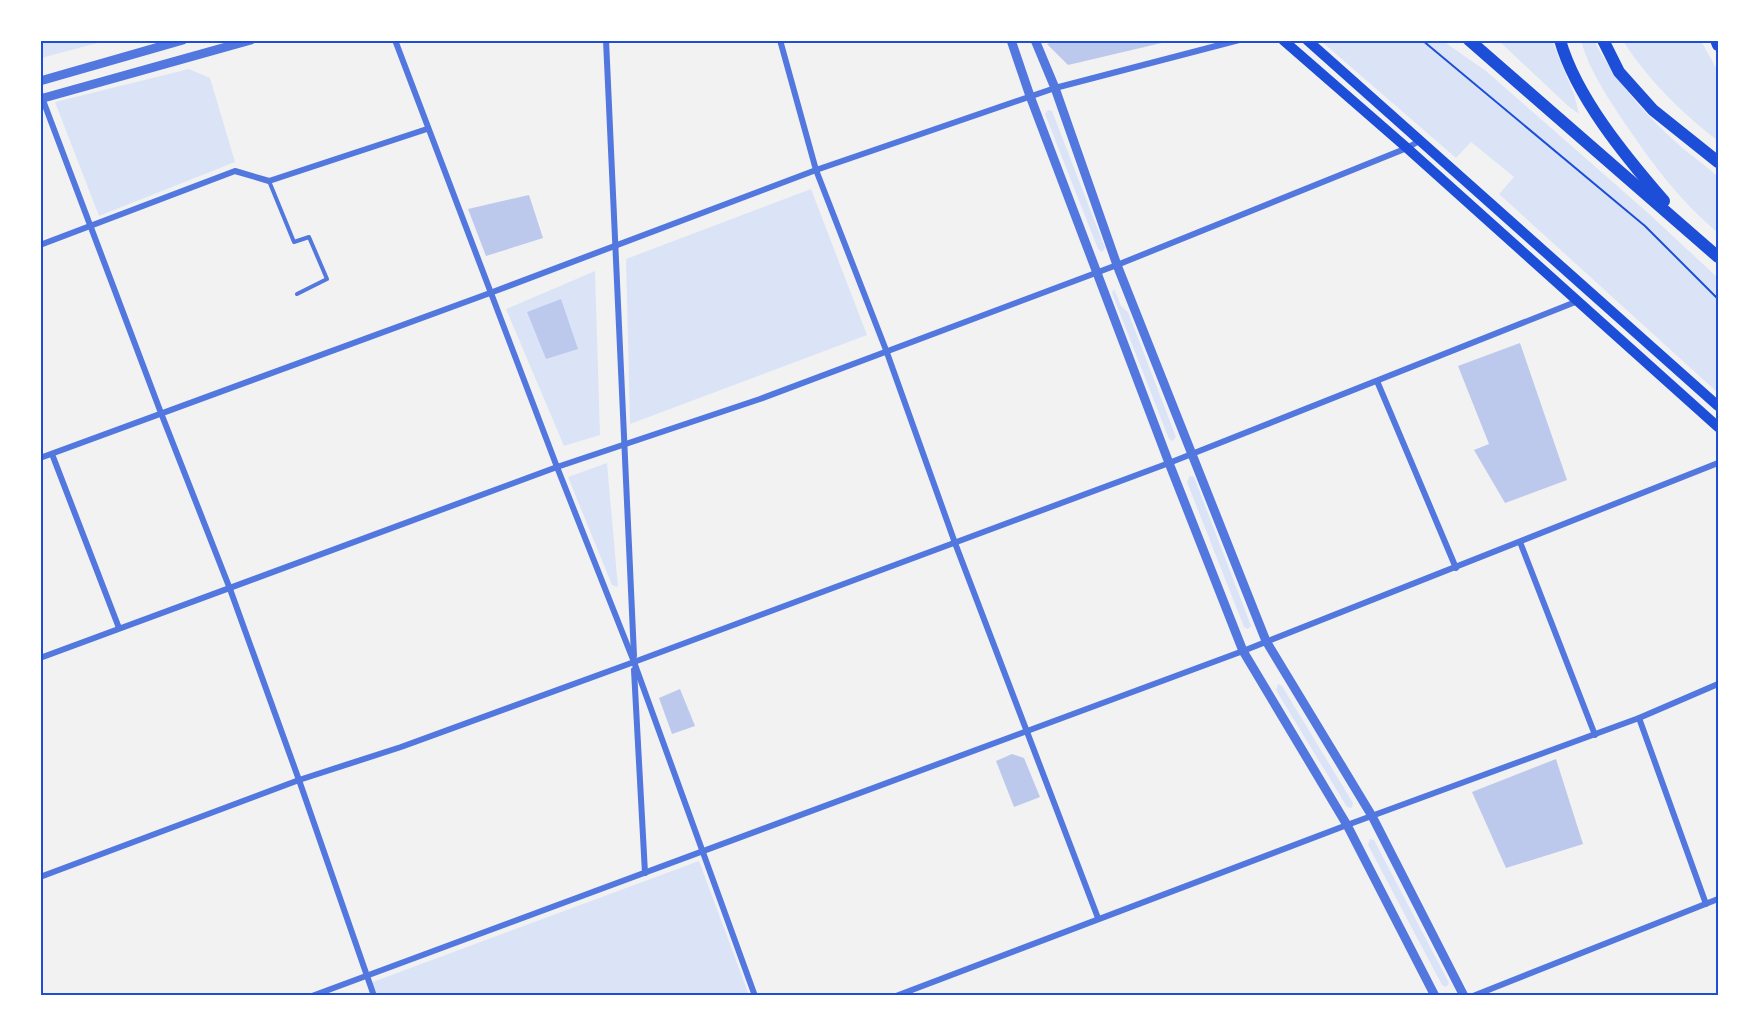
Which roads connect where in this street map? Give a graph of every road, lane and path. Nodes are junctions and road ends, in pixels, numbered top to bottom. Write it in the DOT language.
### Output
graph roads {
  1 [pos="183,40"];
  2 [pos="250,40"];
  3 [pos="394,40"];
  4 [pos="606,40"];
  5 [pos="780,40"];
  6 [pos="1011,40"];
  7 [pos="1035,40"];
  8 [pos="1239,40"];
  9 [pos="1283,40"];
  10 [pos="1307,40"];
  11 [pos="1422,40"];
  12 [pos="1469,40"];
  13 [pos="1482,40"];
  14 [pos="1560,40"];
  15 [pos="1603,40"];
  16 [pos="1716,40"];
  17 [pos="1719,45"];
  18 [pos="40,81"];
  19 [pos="1055,88"];
  20 [pos="1030,96"];
  21 [pos="41,97"];
  22 [pos="1551,111"];
  23 [pos="427,129"];
  24 [pos="1421,140"];
  25 [pos="1407,148"];
  26 [pos="1719,162"];
  27 [pos="816,170"];
  28 [pos="269,181"];
  29 [pos="90,228"];
  30 [pos="1695,235"];
  31 [pos="40,245"];
  32 [pos="616,245"];
  33 [pos="1719,258"];
  34 [pos="1117,265"];
  35 [pos="1097,272"];
  36 [pos="490,293"];
  37 [pos="297,294"];
  38 [pos="1719,298"];
  39 [pos="1578,300"];
  40 [pos="886,350"];
  41 [pos="1377,381"];
  42 [pos="1719,406"];
  43 [pos="160,412"];
  44 [pos="1719,427"];
  45 [pos="623,445"];
  46 [pos="1193,453"];
  47 [pos="52,454"];
  48 [pos="40,458"];
  49 [pos="1169,463"];
  50 [pos="1719,463"];
  51 [pos="557,467"];
  52 [pos="1520,542"];
  53 [pos="955,543"];
  54 [pos="1456,568"];
  55 [pos="230,589"];
  56 [pos="119,628"];
  57 [pos="1266,641"];
  58 [pos="1243,651"];
  59 [pos="40,658"];
  60 [pos="634,662"];
  61 [pos="1719,684"];
  62 [pos="1639,718"];
  63 [pos="1027,730"];
  64 [pos="1595,735"];
  65 [pos="299,780"];
  66 [pos="1372,816"];
  67 [pos="1347,825"];
  68 [pos="703,851"];
  69 [pos="645,873"];
  70 [pos="40,877"];
  71 [pos="1719,899"];
  72 [pos="1706,904"];
  73 [pos="1098,918"];
  74 [pos="366,975"];
  75 [pos="312,996"];
  76 [pos="374,996"];
  77 [pos="755,996"];
  78 [pos="896,996"];
  79 [pos="1435,996"];
  80 [pos="1464,996"];
  81 [pos="1473,996"];
  1 -- 18 [label="street"];
  2 -- 21 [label="street"];
  3 -- 23 [label="street"];
  4 -- 32 [label="street"];
  5 -- 27 [label="street"];
  6 -- 20 [label="street"];
  7 -- 19 [label="street"];
  8 -- 19 [label="street"];
  9 -- 25 [label="main road"];
  10 -- 24 [label="main road"];
  11 -- 38 [label="path"];
  12 -- 22 [label="highway"];
  13 -- 22 [label="highway"];
  14 -- 30 [label="highway"];
  15 -- 26 [label="highway"];
  16 -- 17 [label="highway"];
  19 -- 20 [label="street"];
  19 -- 34 [label="street"];
  20 -- 27 [label="street"];
  20 -- 35 [label="street"];
  21 -- 29 [label="street"];
  22 -- 30 [label="highway"];
  23 -- 28 [label="street"];
  23 -- 36 [label="street"];
  24 -- 25 [label="street"];
  24 -- 42 [label="main road"];
  25 -- 34 [label="street"];
  25 -- 39 [label="main road"];
  27 -- 32 [label="street"];
  27 -- 40 [label="street"];
  28 -- 29 [label="street"];
  28 -- 37 [label="lane"];
  29 -- 31 [label="street"];
  29 -- 43 [label="street"];
  30 -- 33 [label="highway"];
  32 -- 36 [label="street"];
  32 -- 45 [label="street"];
  34 -- 35 [label="street"];
  34 -- 46 [label="street"];
  35 -- 40 [label="street"];
  35 -- 49 [label="street"];
  36 -- 43 [label="street"];
  36 -- 51 [label="street"];
  39 -- 41 [label="street"];
  39 -- 44 [label="main road"];
  40 -- 45 [label="street"];
  40 -- 53 [label="street"];
  41 -- 46 [label="street"];
  41 -- 54 [label="street"];
  43 -- 47 [label="street"];
  43 -- 55 [label="street"];
  45 -- 51 [label="street"];
  45 -- 60 [label="street"];
  46 -- 49 [label="street"];
  46 -- 57 [label="street"];
  47 -- 48 [label="street"];
  47 -- 56 [label="street"];
  49 -- 53 [label="street"];
  49 -- 58 [label="street"];
  50 -- 52 [label="street"];
  51 -- 55 [label="street"];
  51 -- 60 [label="street"];
  52 -- 54 [label="street"];
  52 -- 64 [label="street"];
  53 -- 60 [label="street"];
  53 -- 63 [label="street"];
  54 -- 57 [label="street"];
  55 -- 56 [label="street"];
  55 -- 65 [label="street"];
  56 -- 59 [label="street"];
  57 -- 58 [label="street"];
  57 -- 66 [label="street"];
  58 -- 63 [label="street"];
  58 -- 67 [label="street"];
  60 -- 65 [label="street"];
  60 -- 68 [label="street"];
  60 -- 69 [label="street"];
  61 -- 62 [label="street"];
  62 -- 64 [label="street"];
  62 -- 72 [label="street"];
  63 -- 68 [label="street"];
  63 -- 73 [label="street"];
  64 -- 66 [label="street"];
  65 -- 70 [label="street"];
  65 -- 74 [label="street"];
  66 -- 67 [label="street"];
  66 -- 80 [label="street"];
  67 -- 73 [label="street"];
  67 -- 79 [label="street"];
  68 -- 69 [label="street"];
  68 -- 77 [label="street"];
  69 -- 74 [label="street"];
  71 -- 72 [label="street"];
  72 -- 81 [label="street"];
  73 -- 78 [label="street"];
  74 -- 75 [label="street"];
  74 -- 76 [label="street"];
}
